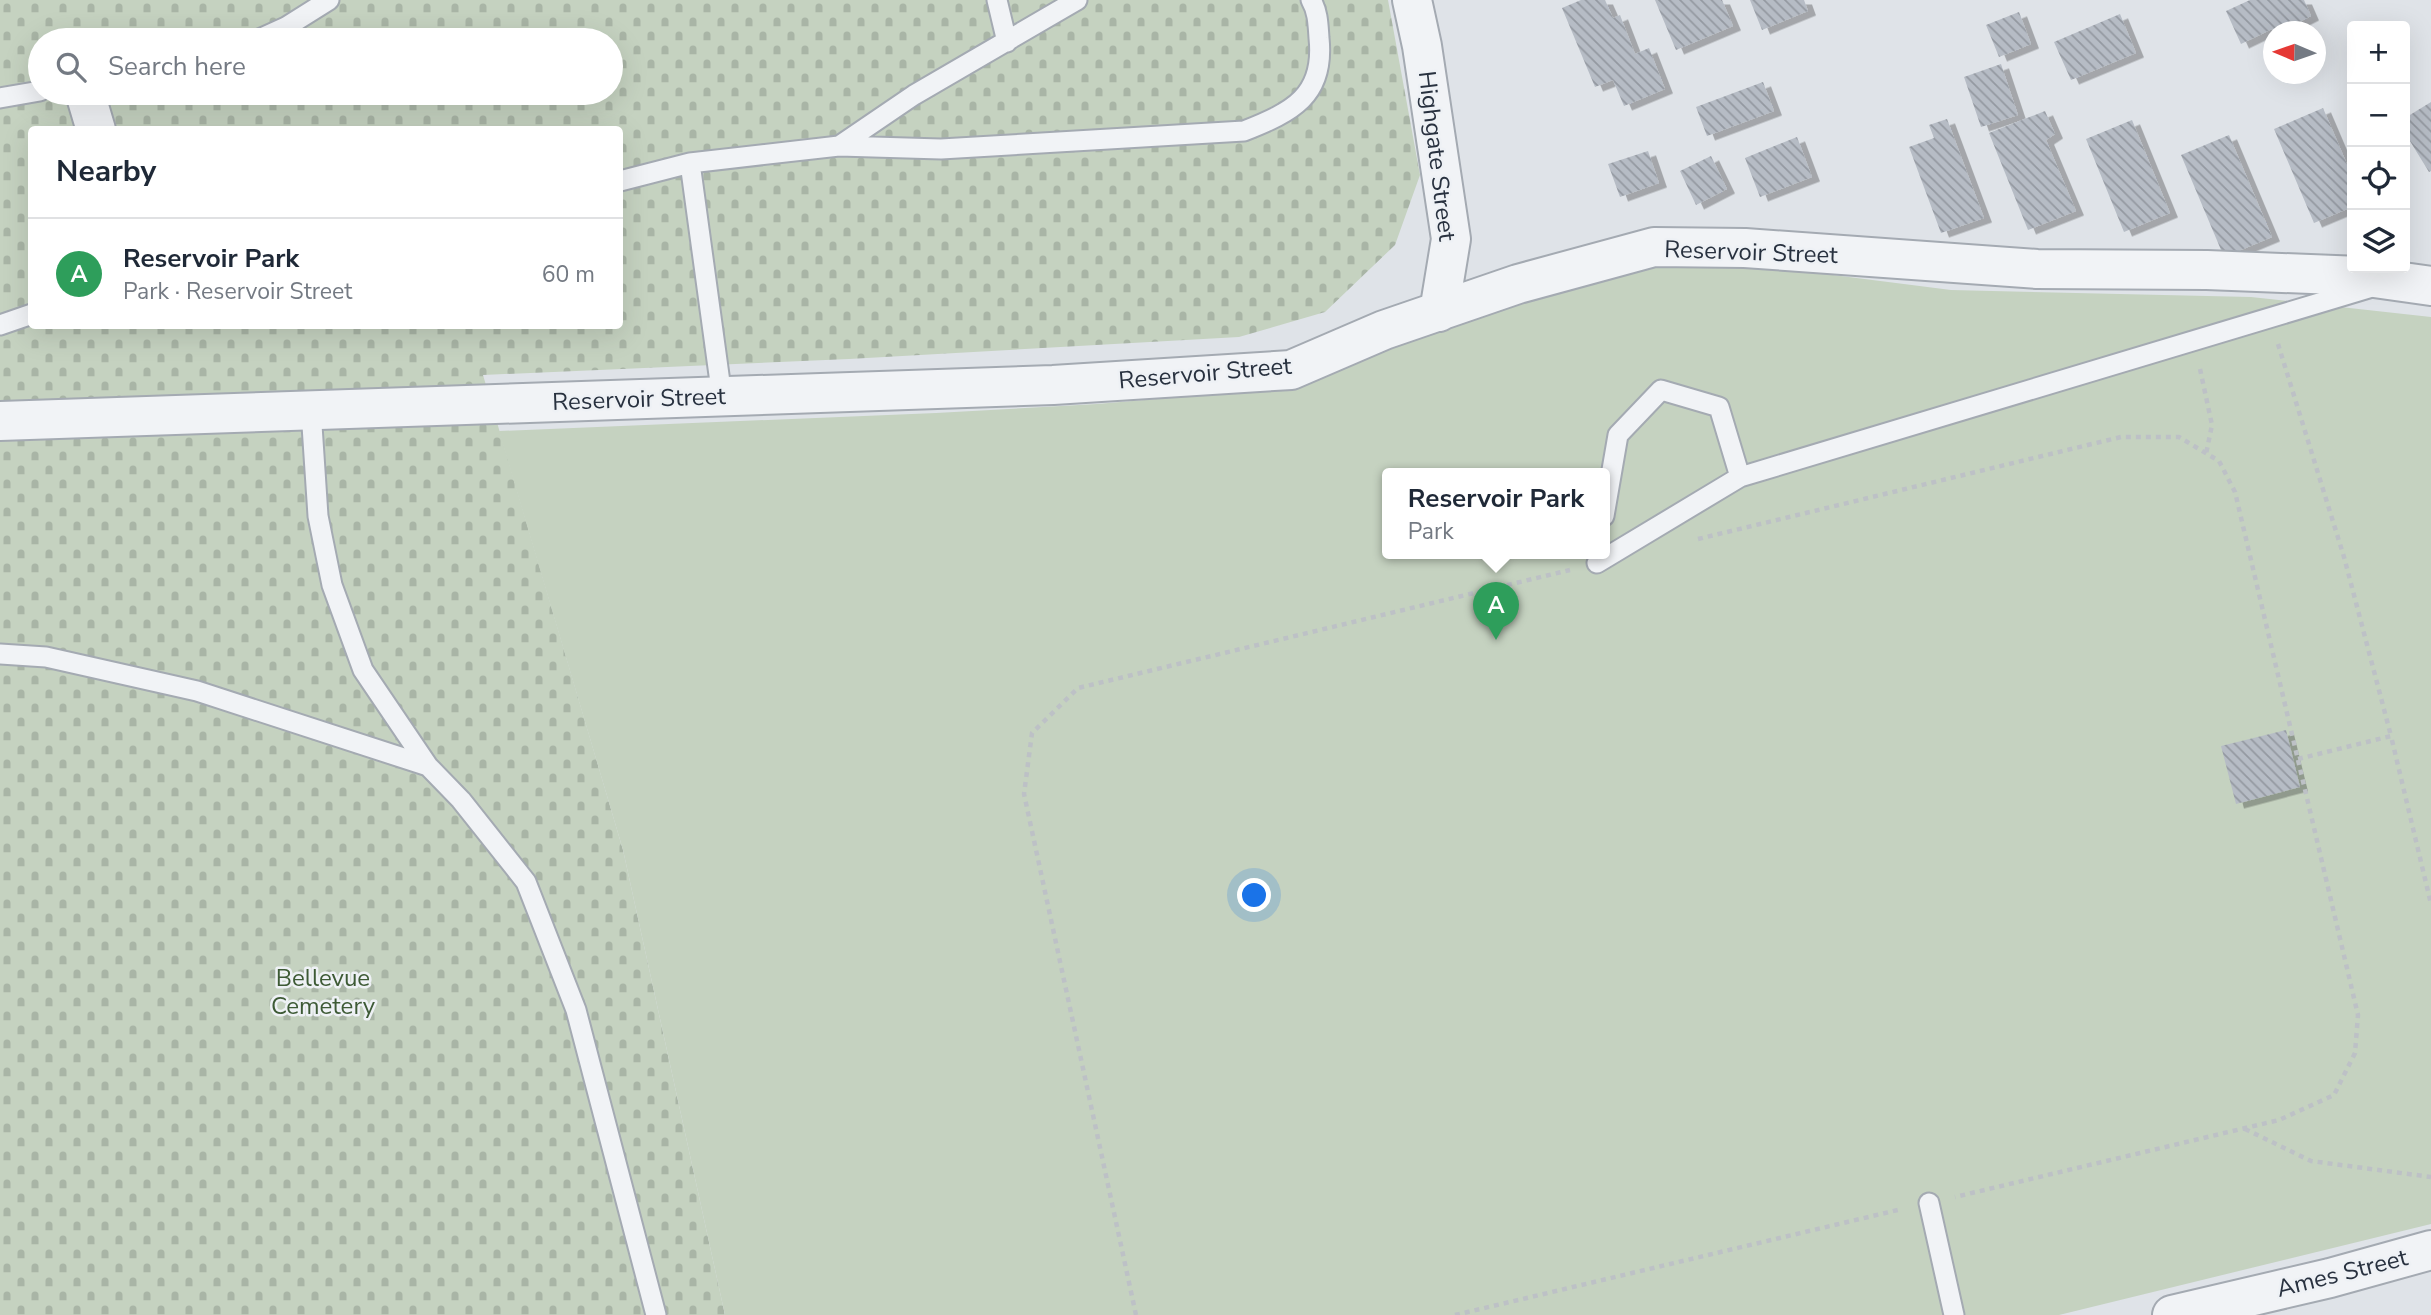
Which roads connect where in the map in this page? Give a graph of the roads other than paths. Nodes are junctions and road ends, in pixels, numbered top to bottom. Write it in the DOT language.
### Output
graph roads {
  1 [pos="328,0"];
  2 [pos="997,0"];
  3 [pos="1077,0"];
  4 [pos="1311,0"];
  5 [pos="1412,0"];
  6 [pos="284,28"];
  7 [pos="1007,42"];
  8 [pos="28,93"];
  9 [pos="0,99"];
  10 [pos="89,105"];
  11 [pos="95,126"];
  12 [pos="839,146"];
  13 [pos="690,163"];
  14 [pos="623,180"];
  15 [pos="2392,281"];
  16 [pos="2431,286"];
  17 [pos="1439,312"];
  18 [pos="28,315"];
  19 [pos="0,325"];
  20 [pos="722,397"];
  21 [pos="311,411"];
  22 [pos="0,421"];
  23 [pos="1740,477"];
  24 [pos="1610,485"];
  25 [pos="1610,552"];
  26 [pos="0,654"];
  27 [pos="428,765"];
  28 [pos="1929,1203"];
  29 [pos="2431,1250"];
  30 [pos="656,1315"];
  31 [pos="1954,1315"];
  32 [pos="2172,1315"];
  1 -- 6 [label="lane"];
  2 -- 7 [label="lane"];
  3 -- 7 [label="lane"];
  4 -- 12 [label="lane"];
  5 -- 17 [label="street, Highgate Street"];
  7 -- 12 [label="lane"];
  8 -- 9 [label="lane"];
  10 -- 11 [label="street"];
  12 -- 13 [label="lane"];
  13 -- 14 [label="lane"];
  13 -- 20 [label="lane"];
  15 -- 16 [label="street, Reservoir Street"];
  15 -- 17 [label="street, Reservoir Street"];
  15 -- 23 [label="lane"];
  17 -- 20 [label="street, Reservoir Street"];
  18 -- 19 [label="lane"];
  20 -- 21 [label="street, Reservoir Street"];
  21 -- 22 [label="street, Reservoir Street"];
  21 -- 27 [label="lane"];
  23 -- 24 [label="lane"];
  23 -- 25 [label="lane"];
  26 -- 27 [label="lane"];
  27 -- 30 [label="lane"];
  28 -- 31 [label="lane"];
  29 -- 32 [label="street, Ames Street"];
}
